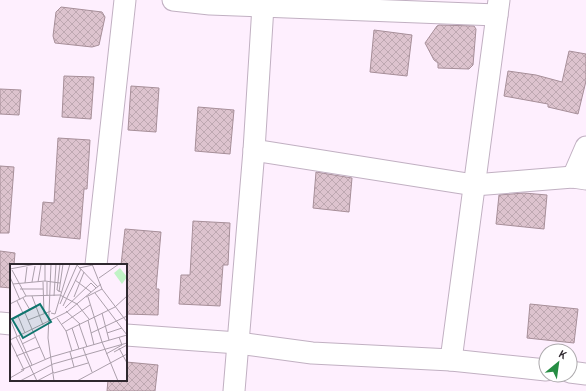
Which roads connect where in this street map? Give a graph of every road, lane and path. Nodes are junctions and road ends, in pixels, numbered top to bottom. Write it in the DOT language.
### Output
graph roads {
  1 [pos="125,0"];
  2 [pos="173,0"];
  3 [pos="229,2"];
  4 [pos="373,5"];
  5 [pos="263,6"];
  6 [pos="498,7"];
  7 [pos="586,146"];
  8 [pos="254,150"];
  9 [pos="580,178"];
  10 [pos="474,185"];
  11 [pos="96,264"];
  12 [pos="0,323"];
  13 [pos="10,324"];
  14 [pos="127,335"];
  15 [pos="238,343"];
  16 [pos="451,360"];
  17 [pos="538,369"];
  18 [pos="586,388"];
  19 [pos="234,391"];
  20 [pos="584,391"];
  1 -- 11 [label="street"];
  2 -- 3 [label="street"];
  3 -- 5 [label="street"];
  4 -- 5 [label="street"];
  4 -- 6 [label="street"];
  5 -- 8 [label="street"];
  6 -- 10 [label="street"];
  7 -- 9 [label="street"];
  8 -- 10 [label="street"];
  8 -- 15 [label="street"];
  9 -- 10 [label="street"];
  10 -- 16 [label="street"];
  12 -- 13 [label="street"];
  14 -- 15 [label="street"];
  15 -- 16 [label="street"];
  15 -- 19 [label="street"];
  16 -- 17 [label="street"];
  18 -- 20 [label="street"];
}
